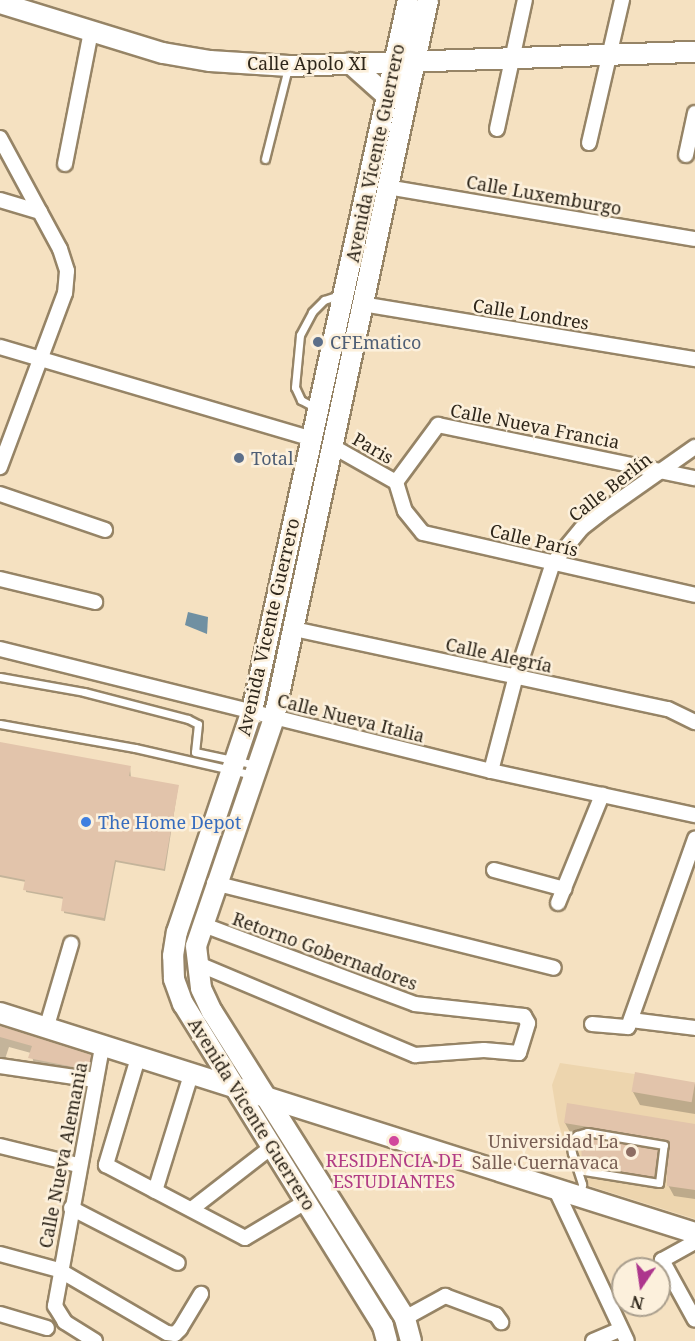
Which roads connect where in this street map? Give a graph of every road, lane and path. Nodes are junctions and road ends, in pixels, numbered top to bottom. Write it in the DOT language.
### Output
graph roads {
  1 [pos="408,0"];
  2 [pos="428,0"];
  3 [pos="525,0"];
  4 [pos="622,0"];
  5 [pos="0,3"];
  6 [pos="91,31"];
  7 [pos="695,52"];
  8 [pos="611,55"];
  9 [pos="514,57"];
  10 [pos="395,62"];
  11 [pos="416,62"];
  12 [pos="350,63"];
  13 [pos="289,66"];
  14 [pos="388,97"];
  15 [pos="695,113"];
  16 [pos="497,129"];
  17 [pos="0,138"];
  18 [pos="589,143"];
  19 [pos="686,155"];
  20 [pos="265,159"];
  21 [pos="65,164"];
  22 [pos="387,187"];
  23 [pos="0,200"];
  24 [pos="40,212"];
  25 [pos="695,239"];
  26 [pos="344,294"];
  27 [pos="362,304"];
  28 [pos="0,347"];
  29 [pos="41,357"];
  30 [pos="695,358"];
  31 [pos="318,409"];
  32 [pos="312,439"];
  33 [pos="333,446"];
  34 [pos="695,447"];
  35 [pos="0,466"];
  36 [pos="660,471"];
  37 [pos="695,478"];
  38 [pos="396,482"];
  39 [pos="0,494"];
  40 [pos="105,530"];
  41 [pos="553,563"];
  42 [pos="0,579"];
  43 [pos="695,595"];
  44 [pos="95,602"];
  45 [pos="294,629"];
  46 [pos="0,649"];
  47 [pos="516,676"];
  48 [pos="0,677"];
  49 [pos="252,711"];
  50 [pos="274,718"];
  51 [pos="695,722"];
  52 [pos="0,724"];
  53 [pos="232,766"];
  54 [pos="255,770"];
  55 [pos="491,771"];
  56 [pos="602,795"];
  57 [pos="695,815"];
  58 [pos="695,839"];
  59 [pos="494,870"];
  60 [pos="214,883"];
  61 [pos="565,889"];
  62 [pos="558,903"];
  63 [pos="201,924"];
  64 [pos="71,944"];
  65 [pos="196,963"];
  66 [pos="554,968"];
  67 [pos="0,1013"];
  68 [pos="631,1020"];
  69 [pos="592,1024"];
  70 [pos="695,1028"];
  71 [pos="46,1029"];
  72 [pos="102,1047"];
  73 [pos="138,1058"];
  74 [pos="0,1066"];
  75 [pos="191,1075"];
  76 [pos="95,1080"];
  77 [pos="234,1088"];
  78 [pos="264,1099"];
  79 [pos="0,1146"];
  80 [pos="273,1146"];
  81 [pos="78,1165"];
  82 [pos="578,1170"];
  83 [pos="554,1186"];
  84 [pos="155,1191"];
  85 [pos="581,1195"];
  86 [pos="307,1201"];
  87 [pos="71,1208"];
  88 [pos="193,1208"];
  89 [pos="695,1233"];
  90 [pos="695,1242"];
  91 [pos="0,1254"];
  92 [pos="178,1263"];
  93 [pos="59,1270"];
  94 [pos="201,1294"];
  95 [pos="0,1314"];
  96 [pos="60,1316"];
  97 [pos="405,1318"];
  98 [pos="695,1320"];
  99 [pos="501,1322"];
  100 [pos="47,1335"];
  101 [pos="624,1335"];
  102 [pos="95,1341"];
  103 [pos="387,1341"];
  104 [pos="411,1341"];
  105 [pos="593,1341"];
  1 -- 10 [label="main road, Avenida Vicente Guerrero"];
  2 -- 11 [label="main road, Avenida Vicente Guerrero"];
  3 -- 9 [label="street"];
  4 -- 8 [label="street"];
  5 -- 6 [label="main road, Calle Apolo XI"];
  6 -- 13 [label="main road, Calle Apolo XI"];
  6 -- 21 [label="street"];
  7 -- 8 [label="main road, Calle Apolo XI"];
  8 -- 9 [label="main road, Calle Apolo XI"];
  8 -- 18 [label="street"];
  9 -- 11 [label="main road, Calle Apolo XI"];
  9 -- 16 [label="street"];
  10 -- 11 [label="main road, Calle Apolo XI"];
  10 -- 12 [label="main road, Calle Apolo XI"];
  10 -- 14 [label="main road, Avenida Vicente Guerrero"];
  11 -- 22 [label="main road, Avenida Vicente Guerrero"];
  12 -- 13 [label="main road, Calle Apolo XI"];
  12 -- 14 [label="main road"];
  13 -- 20 [label="lane"];
  14 -- 26 [label="main road, Avenida Vicente Guerrero"];
  15 -- 19 [label="street"];
  17 -- 24 [label="street"];
  22 -- 25 [label="street, Calle Luxemburgo"];
  22 -- 27 [label="main road, Avenida Vicente Guerrero"];
  23 -- 24 [label="street"];
  24 -- 29 [label="street"];
  26 -- 31 [label="main road, Avenida Vicente Guerrero"];
  26 -- 31 [label="lane"];
  27 -- 30 [label="street, Calle Londres"];
  27 -- 33 [label="main road, Avenida Vicente Guerrero"];
  28 -- 29 [label="street"];
  29 -- 32 [label="street"];
  29 -- 35 [label="street"];
  31 -- 32 [label="main road, Avenida Vicente Guerrero"];
  32 -- 49 [label="main road, Avenida Vicente Guerrero"];
  33 -- 38 [label="street, Paris"];
  33 -- 45 [label="main road, Avenida Vicente Guerrero"];
  34 -- 36 [label="street, Calle Berlín"];
  36 -- 37 [label="street, Calle Nueva Francia"];
  36 -- 38 [label="street, Calle Nueva Francia"];
  36 -- 41 [label="street, Calle Berlín"];
  38 -- 41 [label="street, Calle París"];
  39 -- 40 [label="street"];
  41 -- 43 [label="street, Calle París"];
  41 -- 47 [label="street, Calle Berlín"];
  42 -- 44 [label="street"];
  45 -- 47 [label="street, Calle Alegría"];
  45 -- 50 [label="main road, Avenida Vicente Guerrero"];
  46 -- 49 [label="street, Calle Nueva Italia"];
  47 -- 51 [label="street, Calle Alegría"];
  47 -- 55 [label="street, Calle Berlín"];
  48 -- 53 [label="lane"];
  49 -- 50 [label="street, Calle Nueva Italia"];
  49 -- 53 [label="main road, Avenida Vicente Guerrero"];
  50 -- 54 [label="main road, Avenida Vicente Guerrero"];
  50 -- 55 [label="street, Calle Nueva Italia"];
  52 -- 53 [label="lane"];
  53 -- 54 [label="lane"];
  53 -- 77 [label="main road, Avenida Vicente Guerrero"];
  54 -- 60 [label="main road, Avenida Vicente Guerrero"];
  55 -- 56 [label="street, Calle Nueva Italia"];
  56 -- 57 [label="street, Calle Nueva Italia"];
  56 -- 61 [label="street"];
  58 -- 68 [label="street"];
  59 -- 61 [label="street"];
  60 -- 63 [label="main road, Avenida Vicente Guerrero"];
  60 -- 66 [label="street"];
  61 -- 62 [label="street"];
  63 -- 65 [label="main road, Avenida Vicente Guerrero"];
  63 -- 65 [label="street, Retorno Gobernadores"];
  64 -- 71 [label="street"];
  65 -- 78 [label="main road, Avenida Vicente Guerrero"];
  67 -- 71 [label="main road"];
  68 -- 69 [label="street"];
  68 -- 70 [label="street"];
  71 -- 72 [label="main road"];
  72 -- 73 [label="main road"];
  72 -- 76 [label="street, Calle Nueva Alemania"];
  73 -- 75 [label="main road"];
  73 -- 84 [label="street"];
  74 -- 76 [label="street"];
  75 -- 77 [label="main road"];
  75 -- 84 [label="street"];
  76 -- 81 [label="street, Calle Nueva Alemania"];
  77 -- 78 [label="main road"];
  77 -- 80 [label="main road, Avenida Vicente Guerrero"];
  78 -- 83 [label="main road"];
  78 -- 97 [label="main road, Avenida Vicente Guerrero"];
  79 -- 81 [label="street"];
  80 -- 86 [label="main road, Avenida Vicente Guerrero"];
  80 -- 88 [label="street"];
  81 -- 87 [label="street, Calle Nueva Alemania"];
  82 -- 82 [label="lane"];
  82 -- 85 [label="lane"];
  83 -- 85 [label="main road"];
  83 -- 101 [label="street"];
  84 -- 88 [label="street"];
  85 -- 89 [label="main road"];
  86 -- 88 [label="street"];
  86 -- 103 [label="main road, Avenida Vicente Guerrero"];
  87 -- 92 [label="street"];
  87 -- 93 [label="street, Calle Nueva Alemania"];
  90 -- 98 [label="street"];
  91 -- 93 [label="street, Calle Nueva Alemania"];
  93 -- 94 [label="street"];
  93 -- 96 [label="street, Calle Nueva Alemania"];
  95 -- 100 [label="street"];
  96 -- 100 [label="street"];
  96 -- 102 [label="street"];
  97 -- 99 [label="street"];
  97 -- 104 [label="main road, Avenida Vicente Guerrero"];
  101 -- 105 [label="street"];
}
